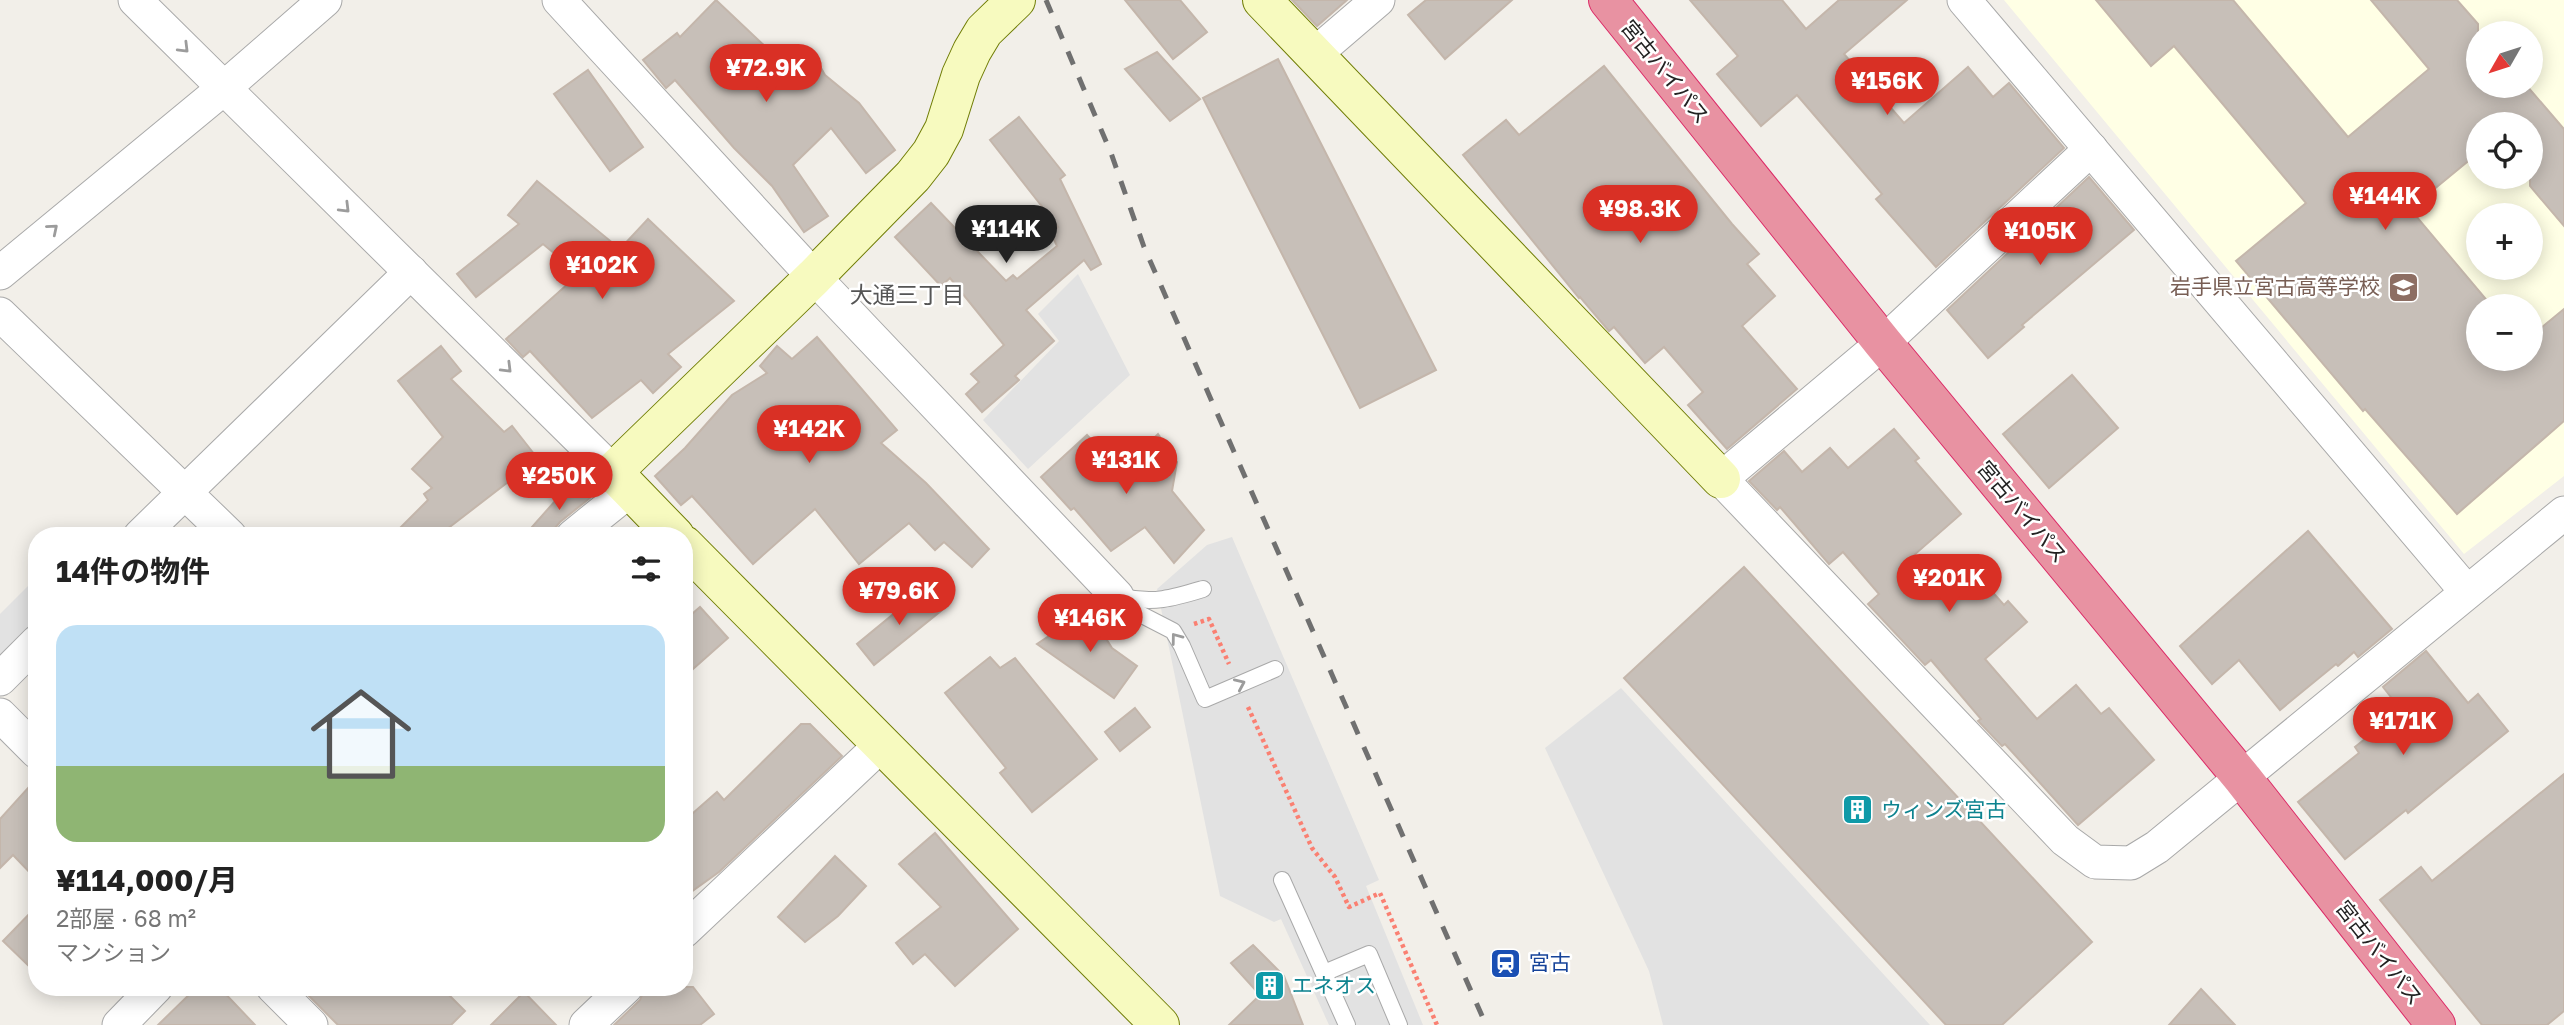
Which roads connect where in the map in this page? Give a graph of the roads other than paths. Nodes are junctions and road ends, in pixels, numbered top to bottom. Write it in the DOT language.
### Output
graph roads {
  1 [pos="135,0"];
  2 [pos="325,0"];
  3 [pos="559,0"];
  4 [pos="1016,0"];
  5 [pos="1262,0"];
  6 [pos="1378,0"];
  7 [pos="1608,0"];
  8 [pos="1964,0"];
  9 [pos="1315,54"];
  10 [pos="224,88"];
  11 [pos="2091,149"];
  12 [pos="0,272"];
  13 [pos="411,272"];
  14 [pos="814,277"];
  15 [pos="0,314"];
  16 [pos="1882,343"];
  17 [pos="1721,480"];
  18 [pos="622,481"];
  19 [pos="184,491"];
  20 [pos="2564,513"];
  21 [pos="149,527"];
  22 [pos="221,527"];
  23 [pos="581,527"];
  24 [pos="666,527"];
  25 [pos="693,554"];
  26 [pos="1203,589"];
  27 [pos="2467,592"];
  28 [pos="1117,596"];
  29 [pos="28,651"];
  30 [pos="1275,669"];
  31 [pos="0,680"];
  32 [pos="0,715"];
  33 [pos="28,743"];
  34 [pos="881,745"];
  35 [pos="2243,779"];
  36 [pos="1282,880"];
  37 [pos="693,923"];
  38 [pos="1324,973"];
  39 [pos="147,996"];
  40 [pos="282,996"];
  41 [pos="617,996"];
  42 [pos="119,1025"];
  43 [pos="311,1025"];
  44 [pos="586,1025"];
  45 [pos="1160,1025"];
  46 [pos="1347,1025"];
  47 [pos="1399,1025"];
  48 [pos="2436,1025"];
  1 -- 10 [label="street, one-way"];
  2 -- 10 [label="street"];
  3 -- 14 [label="street"];
  4 -- 14 [label="street"];
  5 -- 9 [label="street"];
  6 -- 9 [label="street"];
  7 -- 16 [label="highway, 宮古バイパス"];
  8 -- 11 [label="street"];
  9 -- 17 [label="street"];
  12 -- 10 [label="street, one-way"];
  10 -- 13 [label="street, one-way"];
  11 -- 16 [label="street"];
  11 -- 27 [label="street"];
  13 -- 18 [label="street, one-way"];
  13 -- 19 [label="street"];
  14 -- 18 [label="street"];
  14 -- 28 [label="street"];
  15 -- 19 [label="street"];
  16 -- 17 [label="street"];
  16 -- 35 [label="highway, 宮古バイパス"];
  17 -- 35 [label="street"];
  18 -- 23 [label="street"];
  18 -- 24 [label="street"];
  19 -- 21 [label="street"];
  19 -- 22 [label="street"];
  20 -- 27 [label="street"];
  25 -- 34 [label="street"];
  26 -- 28 [label="lane"];
  27 -- 35 [label="street"];
  28 -- 30 [label="lane"];
  29 -- 31 [label="street"];
  32 -- 33 [label="street"];
  34 -- 37 [label="street"];
  34 -- 45 [label="street"];
  35 -- 48 [label="highway, 宮古バイパス"];
  36 -- 38 [label="lane"];
  38 -- 46 [label="lane"];
  38 -- 47 [label="lane"];
  39 -- 42 [label="street"];
  40 -- 43 [label="street"];
  41 -- 44 [label="street"];
}
